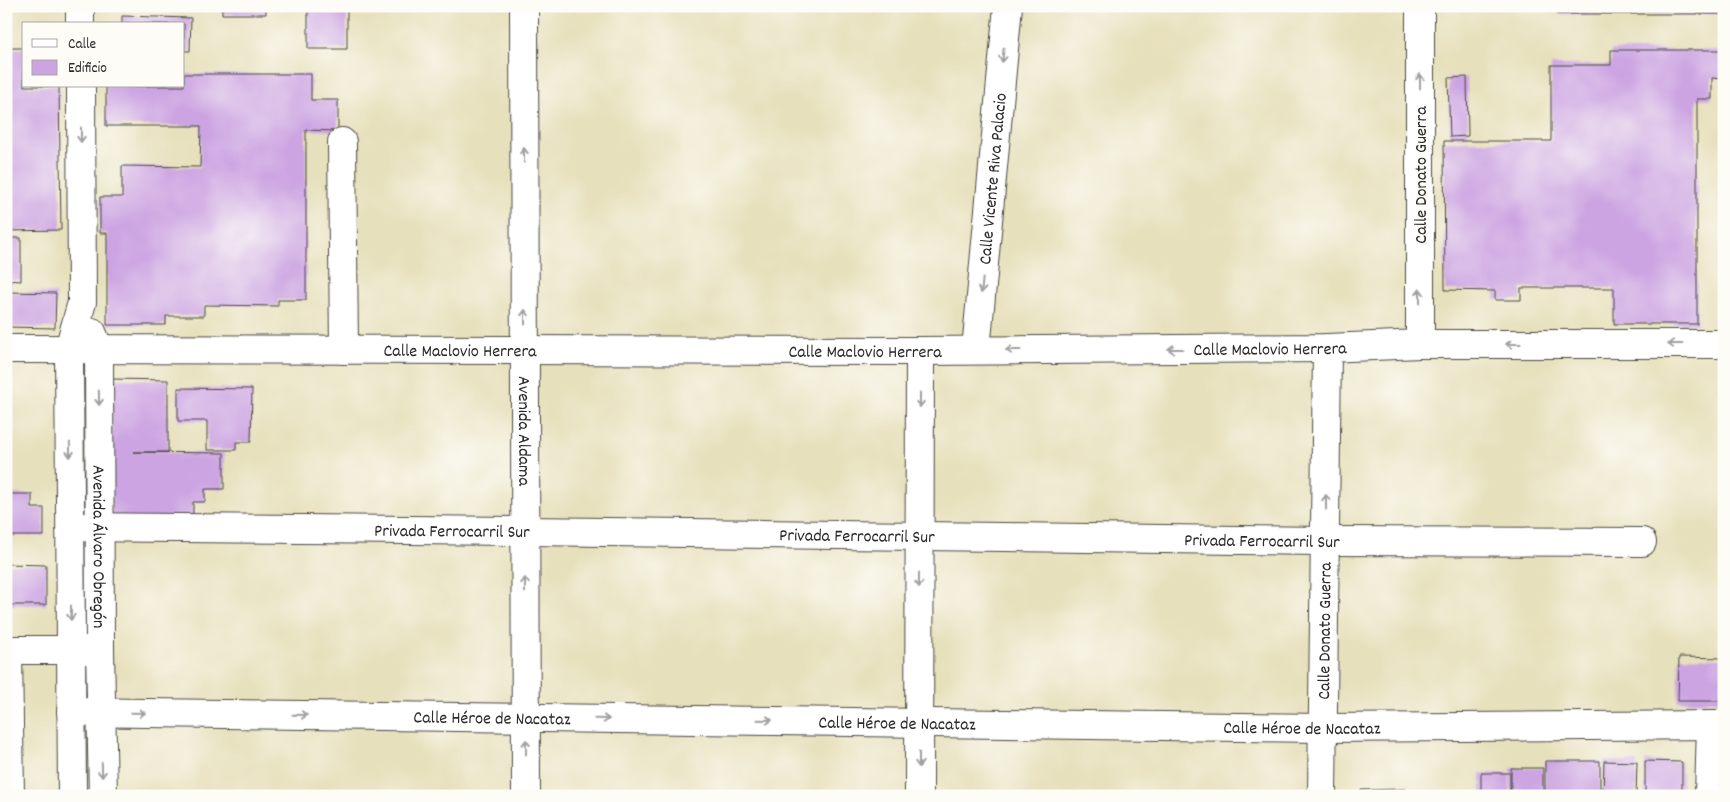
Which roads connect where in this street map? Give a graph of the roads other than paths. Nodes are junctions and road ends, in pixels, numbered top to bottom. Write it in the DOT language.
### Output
graph roads {
  1 [pos="80,6"];
  2 [pos="524,6"];
  3 [pos="1008,6"];
  4 [pos="1420,6"];
  5 [pos="80,22"];
  6 [pos="80,88"];
  7 [pos="342,142"];
  8 [pos="82,302"];
  9 [pos="1420,344"];
  10 [pos="1724,344"];
  11 [pos="1327,348"];
  12 [pos="6,349"];
  13 [pos="69,349"];
  14 [pos="99,349"];
  15 [pos="344,350"];
  16 [pos="525,350"];
  17 [pos="976,350"];
  18 [pos="920,351"];
  19 [pos="71,527"];
  20 [pos="100,528"];
  21 [pos="525,531"];
  22 [pos="919,536"];
  23 [pos="1325,541"];
  24 [pos="1642,542"];
  25 [pos="7,650"];
  26 [pos="72,650"];
  27 [pos="100,650"];
  28 [pos="71,712"];
  29 [pos="101,712"];
  30 [pos="526,718"];
  31 [pos="920,722"];
  32 [pos="1717,725"];
  33 [pos="1322,728"];
  34 [pos="10,796"];
  35 [pos="72,796"];
  36 [pos="103,796"];
  37 [pos="526,796"];
  38 [pos="919,796"];
  39 [pos="1322,796"];
  40 [pos="1709,796"];
  1 -- 5 [label="street"];
  16 -- 2 [label="street, Avenida Aldama, one-way"];
  3 -- 17 [label="street, Calle Vicente Riva Palacio, one-way"];
  9 -- 4 [label="street, Calle Donato Guerra, one-way"];
  6 -- 8 [label="street, Avenida Álvaro Obregón, one-way"];
  7 -- 15 [label="street"];
  8 -- 13 [label="street, Avenida Álvaro Obregón"];
  8 -- 14 [label="street, Avenida Álvaro Obregón"];
  10 -- 9 [label="street, Calle Maclovio Herrera, one-way"];
  9 -- 11 [label="street, Calle Maclovio Herrera"];
  11 -- 17 [label="street, Calle Maclovio Herrera, one-way"];
  23 -- 11 [label="street, Calle Donato Guerra, one-way"];
  12 -- 13 [label="street, Calle Maclovio Herrera"];
  13 -- 14 [label="street, Calle Maclovio Herrera"];
  13 -- 19 [label="street, Avenida Álvaro Obregón, one-way"];
  14 -- 15 [label="street, Calle Maclovio Herrera"];
  14 -- 20 [label="street, Avenida Álvaro Obregón, one-way"];
  15 -- 16 [label="street, Calle Maclovio Herrera"];
  16 -- 18 [label="street, Calle Maclovio Herrera"];
  16 -- 21 [label="street, Avenida Aldama"];
  17 -- 18 [label="street, Calle Maclovio Herrera"];
  18 -- 22 [label="street, one-way"];
  19 -- 20 [label="street, Privada Ferrocarril Sur"];
  19 -- 26 [label="street, Avenida Álvaro Obregón, one-way"];
  20 -- 21 [label="street, Privada Ferrocarril Sur"];
  20 -- 27 [label="street, Avenida Álvaro Obregón"];
  21 -- 22 [label="street, Privada Ferrocarril Sur"];
  30 -- 21 [label="street, Avenida Aldama, one-way"];
  22 -- 23 [label="street, Privada Ferrocarril Sur"];
  22 -- 31 [label="street, one-way"];
  23 -- 24 [label="street, Privada Ferrocarril Sur"];
  23 -- 33 [label="street, Calle Donato Guerra"];
  25 -- 26 [label="street"];
  25 -- 34 [label="street"];
  26 -- 27 [label="street"];
  26 -- 28 [label="street, Avenida Álvaro Obregón"];
  27 -- 29 [label="street, Avenida Álvaro Obregón"];
  28 -- 29 [label="street, Calle Héroe de Nacataz"];
  28 -- 35 [label="street, Avenida Álvaro Obregón"];
  29 -- 30 [label="street, Calle Héroe de Nacataz, one-way"];
  29 -- 36 [label="street, Avenida Álvaro Obregón, one-way"];
  30 -- 31 [label="street, Calle Héroe de Nacataz, one-way"];
  37 -- 30 [label="street, Avenida Aldama, one-way"];
  31 -- 33 [label="street, Calle Héroe de Nacataz"];
  31 -- 38 [label="street, one-way"];
  32 -- 33 [label="street, Calle Héroe de Nacataz"];
  32 -- 40 [label="street"];
  33 -- 39 [label="street, Calle Donato Guerra"];
}
